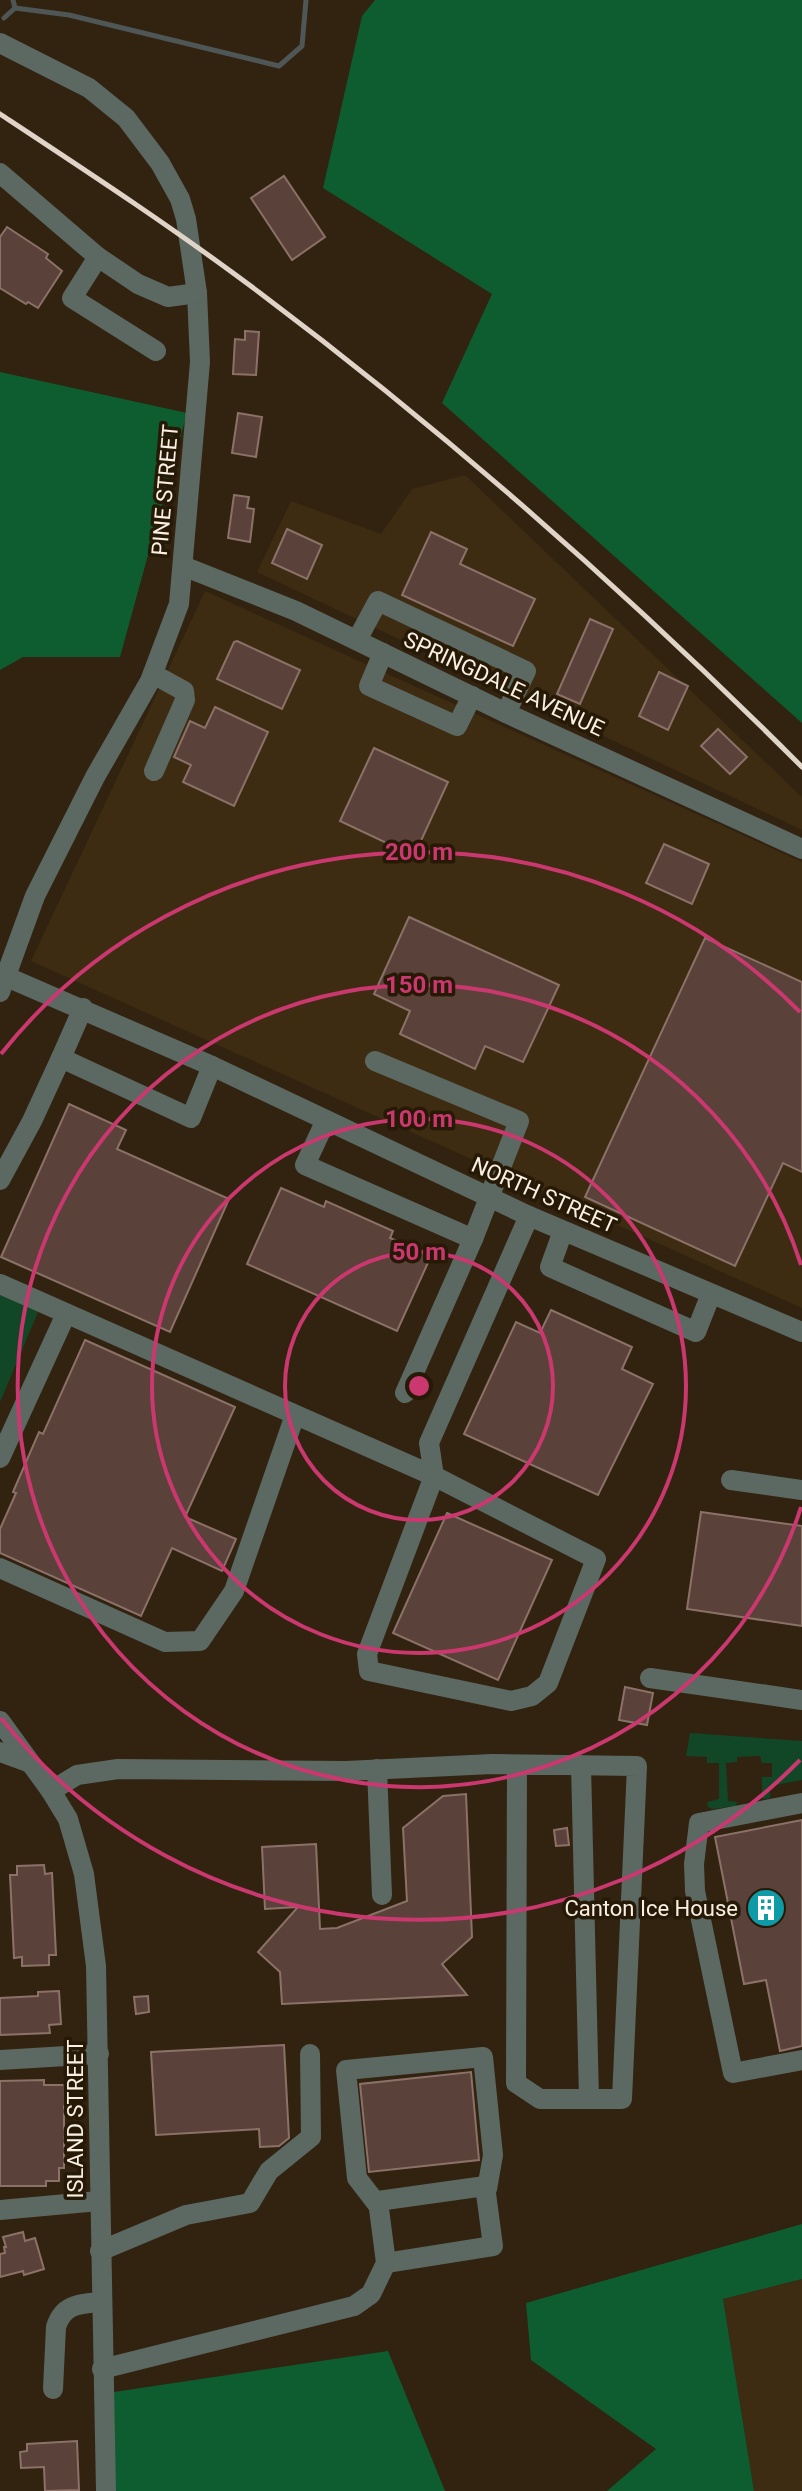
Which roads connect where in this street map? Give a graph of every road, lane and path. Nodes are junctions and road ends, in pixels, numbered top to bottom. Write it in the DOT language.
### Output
graph roads {
  1 [pos="0,43"];
  2 [pos="0,173"];
  3 [pos="98,257"];
  4 [pos="197,293"];
  5 [pos="156,351"];
  6 [pos="183,566"];
  7 [pos="357,640"];
  8 [pos="383,653"];
  9 [pos="153,674"];
  10 [pos="472,696"];
  11 [pos="506,713"];
  12 [pos="154,771"];
  13 [pos="802,849"];
  14 [pos="2,981"];
  15 [pos="83,1008"];
  16 [pos="61,1058"];
  17 [pos="375,1061"];
  18 [pos="212,1066"];
  19 [pos="326,1120"];
  20 [pos="0,1180"];
  21 [pos="490,1198"];
  22 [pos="529,1216"];
  23 [pos="563,1231"];
  24 [pos="473,1239"];
  25 [pos="0,1284"];
  26 [pos="711,1294"];
  27 [pos="66,1314"];
  28 [pos="802,1332"];
  29 [pos="405,1393"];
  30 [pos="295,1415"];
  31 [pos="7,1423"];
  32 [pos="0,1458"];
  33 [pos="434,1476"];
  34 [pos="731,1480"];
  35 [pos="802,1490"];
  36 [pos="0,1568"];
  37 [pos="650,1678"];
  38 [pos="802,1700"];
  39 [pos="0,1721"];
  40 [pos="0,1752"];
  41 [pos="28,1762"];
  42 [pos="517,1765"];
  43 [pos="581,1765"];
  44 [pos="377,1769"];
  45 [pos="51,1791"];
  46 [pos="802,1803"];
  47 [pos="382,1895"];
  48 [pos="99,2054"];
  49 [pos="310,2054"];
  50 [pos="0,2060"];
  51 [pos="802,2060"];
  52 [pos="589,2099"];
  53 [pos="487,2189"];
  54 [pos="99,2201"];
  55 [pos="377,2204"];
  56 [pos="0,2210"];
  57 [pos="100,2251"];
  58 [pos="386,2263"];
  59 [pos="101,2302"];
  60 [pos="102,2369"];
  61 [pos="53,2389"];
  62 [pos="106,2491"];
  1 -- 4 [label="street, PINE STREET"];
  2 -- 3 [label="street"];
  3 -- 4 [label="street"];
  3 -- 5 [label="street"];
  4 -- 6 [label="street, PINE STREET"];
  6 -- 7 [label="street, SPRINGDALE AVENUE"];
  6 -- 9 [label="street, PINE STREET"];
  7 -- 8 [label="street, SPRINGDALE AVENUE"];
  7 -- 11 [label="street"];
  8 -- 10 [label="street, SPRINGDALE AVENUE"];
  8 -- 10 [label="street"];
  9 -- 12 [label="street"];
  9 -- 14 [label="street, PINE STREET"];
  10 -- 11 [label="street, SPRINGDALE AVENUE"];
  11 -- 13 [label="street, SPRINGDALE AVENUE"];
  14 -- 15 [label="street, NORTH STREET"];
  15 -- 16 [label="street"];
  15 -- 18 [label="street, NORTH STREET"];
  16 -- 18 [label="street"];
  16 -- 20 [label="street"];
  17 -- 21 [label="street"];
  18 -- 19 [label="street, NORTH STREET"];
  19 -- 21 [label="street, NORTH STREET"];
  19 -- 24 [label="street"];
  21 -- 22 [label="street, NORTH STREET"];
  21 -- 24 [label="street"];
  22 -- 23 [label="street, NORTH STREET"];
  22 -- 33 [label="street"];
  23 -- 26 [label="street, NORTH STREET"];
  23 -- 26 [label="street"];
  24 -- 29 [label="street"];
  25 -- 27 [label="street"];
  26 -- 28 [label="street, NORTH STREET"];
  27 -- 30 [label="street"];
  27 -- 31 [label="street"];
  30 -- 33 [label="street"];
  30 -- 36 [label="street"];
  31 -- 32 [label="street"];
  33 -- 33 [label="street"];
  34 -- 35 [label="street"];
  37 -- 38 [label="street"];
  39 -- 41 [label="street"];
  40 -- 41 [label="street"];
  41 -- 45 [label="street, ISLAND STREET"];
  42 -- 43 [label="street"];
  42 -- 44 [label="street"];
  42 -- 52 [label="street"];
  43 -- 52 [label="street"];
  43 -- 52 [label="street"];
  44 -- 45 [label="street"];
  44 -- 47 [label="street"];
  45 -- 48 [label="street, ISLAND STREET"];
  46 -- 51 [label="street"];
  48 -- 50 [label="street"];
  48 -- 54 [label="street, ISLAND STREET"];
  49 -- 57 [label="street"];
  53 -- 55 [label="street"];
  53 -- 55 [label="street"];
  53 -- 58 [label="street"];
  54 -- 56 [label="street"];
  54 -- 57 [label="street, ISLAND STREET"];
  55 -- 58 [label="street"];
  57 -- 59 [label="street, ISLAND STREET"];
  58 -- 60 [label="street"];
  59 -- 60 [label="street, ISLAND STREET"];
  59 -- 61 [label="street"];
  60 -- 62 [label="street, ISLAND STREET"];
}
